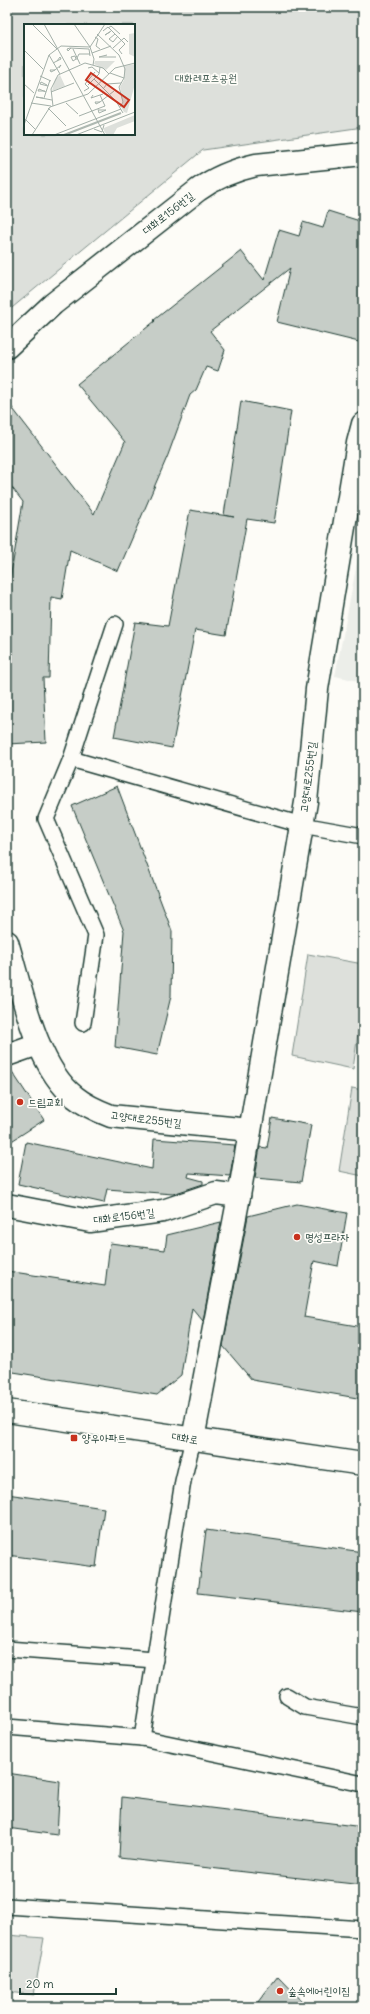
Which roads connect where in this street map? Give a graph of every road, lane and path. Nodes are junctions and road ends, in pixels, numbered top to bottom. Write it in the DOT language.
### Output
graph roads {
  1 [pos="363,154"];
  2 [pos="7,346"];
  3 [pos="363,424"];
  4 [pos="115,624"];
  5 [pos="71,759"];
  6 [pos="302,824"];
  7 [pos="363,836"];
  8 [pos="7,942"];
  9 [pos="83,1023"];
  10 [pos="38,1044"];
  11 [pos="7,1055"];
  12 [pos="250,1130"];
  13 [pos="240,1196"];
  14 [pos="7,1205"];
  15 [pos="7,1411"];
  16 [pos="193,1439"];
  17 [pos="363,1464"];
  18 [pos="7,1649"];
  19 [pos="155,1660"];
  20 [pos="288,1696"];
  21 [pos="363,1718"];
  22 [pos="7,1727"];
  23 [pos="142,1738"];
  24 [pos="363,1784"];
  25 [pos="7,1906"];
  26 [pos="363,1929"];
  1 -- 2 [label="street, 대화로156번길"];
  3 -- 6 [label="street, 고양대로255번길"];
  4 -- 5 [label="lane"];
  5 -- 6 [label="lane"];
  5 -- 9 [label="lane"];
  6 -- 7 [label="lane"];
  6 -- 12 [label="street, 고양대로255번길"];
  8 -- 10 [label="street, 고양대로255번길"];
  10 -- 11 [label="street"];
  10 -- 12 [label="street, 고양대로255번길"];
  12 -- 13 [label="street, 고양대로255번길"];
  13 -- 14 [label="street, 대화로156번길"];
  13 -- 16 [label="street, 고양대로255번길"];
  15 -- 16 [label="street, 대화로"];
  16 -- 17 [label="street, 대화로"];
  16 -- 19 [label="lane"];
  18 -- 19 [label="lane"];
  19 -- 23 [label="lane"];
  20 -- 21 [label="lane"];
  22 -- 23 [label="lane"];
  23 -- 24 [label="lane"];
  25 -- 26 [label="lane"];
}
